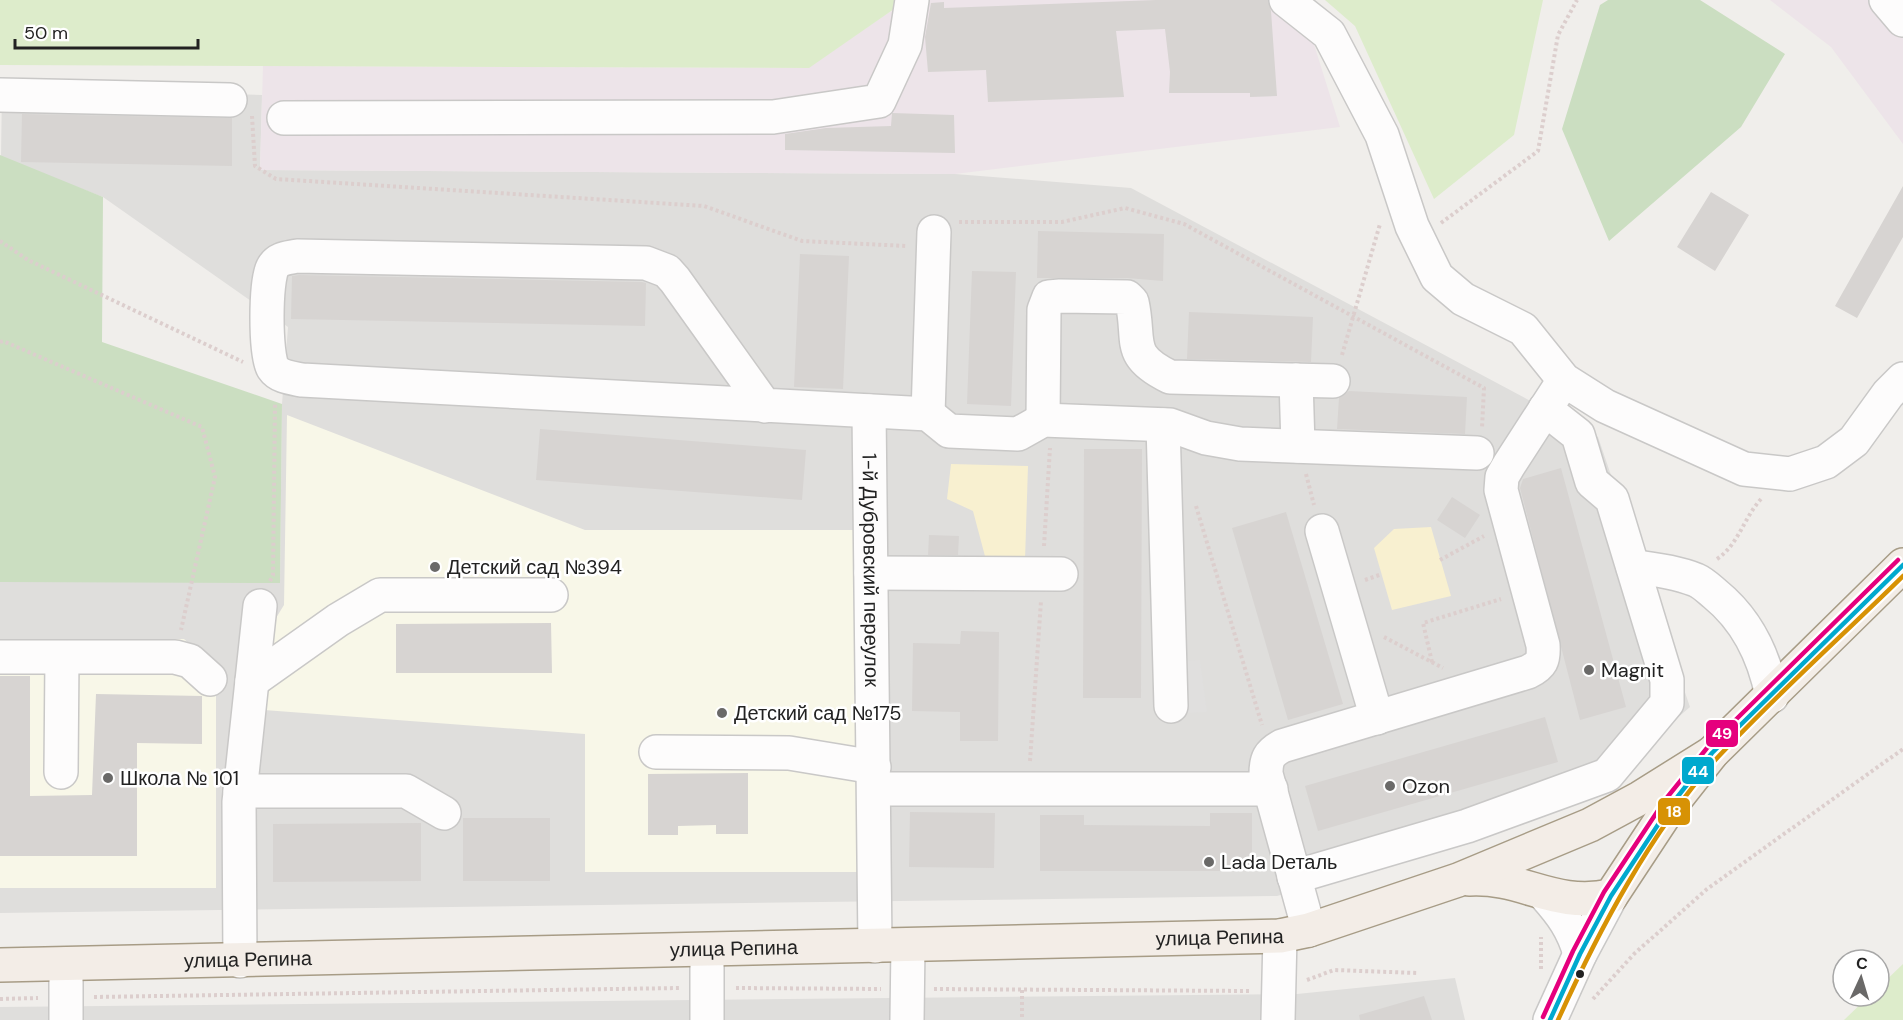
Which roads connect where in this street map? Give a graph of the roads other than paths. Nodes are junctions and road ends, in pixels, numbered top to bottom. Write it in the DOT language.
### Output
graph roads {
  1 [pos="912,0"];
  2 [pos="1287,0"];
  3 [pos="1886,0"];
  4 [pos="1903,20"];
  5 [pos="0,95"];
  6 [pos="231,100"];
  7 [pos="284,118"];
  8 [pos="934,232"];
  9 [pos="1903,379"];
  10 [pos="1296,380"];
  11 [pos="1564,380"];
  12 [pos="1333,381"];
  13 [pos="765,406"];
  14 [pos="1545,409"];
  15 [pos="869,411"];
  16 [pos="928,414"];
  17 [pos="1044,420"];
  18 [pos="1163,425"];
  19 [pos="1480,442"];
  20 [pos="1298,446"];
  21 [pos="1322,531"];
  22 [pos="1903,565"];
  23 [pos="1633,567"];
  24 [pos="871,573"];
  25 [pos="1061,574"];
  26 [pos="551,595"];
  27 [pos="260,606"];
  28 [pos="0,657"];
  29 [pos="62,658"];
  30 [pos="210,679"];
  31 [pos="252,681"];
  32 [pos="1772,696"];
  33 [pos="1171,706"];
  34 [pos="1377,718"];
  35 [pos="656,752"];
  36 [pos="1712,753"];
  37 [pos="61,772"];
  38 [pos="874,778"];
  39 [pos="1271,789"];
  40 [pos="240,791"];
  41 [pos="444,813"];
  42 [pos="1590,825"];
  43 [pos="1635,856"];
  44 [pos="1294,877"];
  45 [pos="1458,880"];
  46 [pos="1545,895"];
  47 [pos="1611,896"];
  48 [pos="1295,933"];
  49 [pos="908,945"];
  50 [pos="875,946"];
  51 [pos="706,950"];
  52 [pos="1580,954"];
  53 [pos="240,961"];
  54 [pos="66,964"];
  55 [pos="0,965"];
  56 [pos="66,1020"];
  57 [pos="707,1020"];
  58 [pos="908,1020"];
  59 [pos="1278,1020"];
  60 [pos="1550,1020"];
  1 -- 7 [label="street"];
  2 -- 11 [label="street"];
  3 -- 4 [label="street"];
  5 -- 6 [label="street"];
  8 -- 16 [label="street"];
  9 -- 11 [label="street"];
  10 -- 12 [label="street"];
  10 -- 17 [label="street"];
  10 -- 20 [label="street"];
  11 -- 14 [label="street"];
  13 -- 13 [label="street"];
  13 -- 15 [label="street"];
  14 -- 23 [label="street"];
  14 -- 34 [label="street"];
  15 -- 16 [label="street"];
  15 -- 24 [label="street, 1-й Дубровский переулок"];
  16 -- 17 [label="street"];
  17 -- 18 [label="street"];
  18 -- 20 [label="street"];
  18 -- 33 [label="street"];
  19 -- 20 [label="street"];
  21 -- 34 [label="street"];
  22 -- 32 [label="main road"];
  23 -- 32 [label="street"];
  23 -- 44 [label="street"];
  24 -- 25 [label="street"];
  24 -- 38 [label="street, 1-й Дубровский переулок"];
  26 -- 31 [label="street"];
  27 -- 31 [label="street"];
  28 -- 29 [label="street"];
  29 -- 30 [label="street"];
  29 -- 37 [label="street"];
  31 -- 40 [label="street"];
  32 -- 36 [label="main road"];
  34 -- 39 [label="street"];
  35 -- 38 [label="street"];
  36 -- 42 [label="main road"];
  36 -- 43 [label="main road"];
  38 -- 39 [label="street"];
  38 -- 50 [label="street, 1-й Дубровский переулок"];
  39 -- 44 [label="street"];
  40 -- 41 [label="street"];
  40 -- 53 [label="street"];
  42 -- 43 [label="main road"];
  42 -- 45 [label="main road"];
  43 -- 47 [label="main road"];
  44 -- 48 [label="street"];
  45 -- 46 [label="main road"];
  45 -- 48 [label="main road, улица Репина"];
  46 -- 47 [label="main road"];
  46 -- 52 [label="street"];
  47 -- 52 [label="street"];
  48 -- 49 [label="main road, улица Репина"];
  48 -- 59 [label="street"];
  49 -- 50 [label="main road, улица Репина"];
  49 -- 58 [label="street"];
  50 -- 51 [label="main road, улица Репина"];
  51 -- 53 [label="main road, улица Репина"];
  51 -- 57 [label="street"];
  52 -- 60 [label="street"];
  53 -- 54 [label="main road, улица Репина"];
  54 -- 55 [label="main road, улица Репина"];
  54 -- 56 [label="street"];
}
